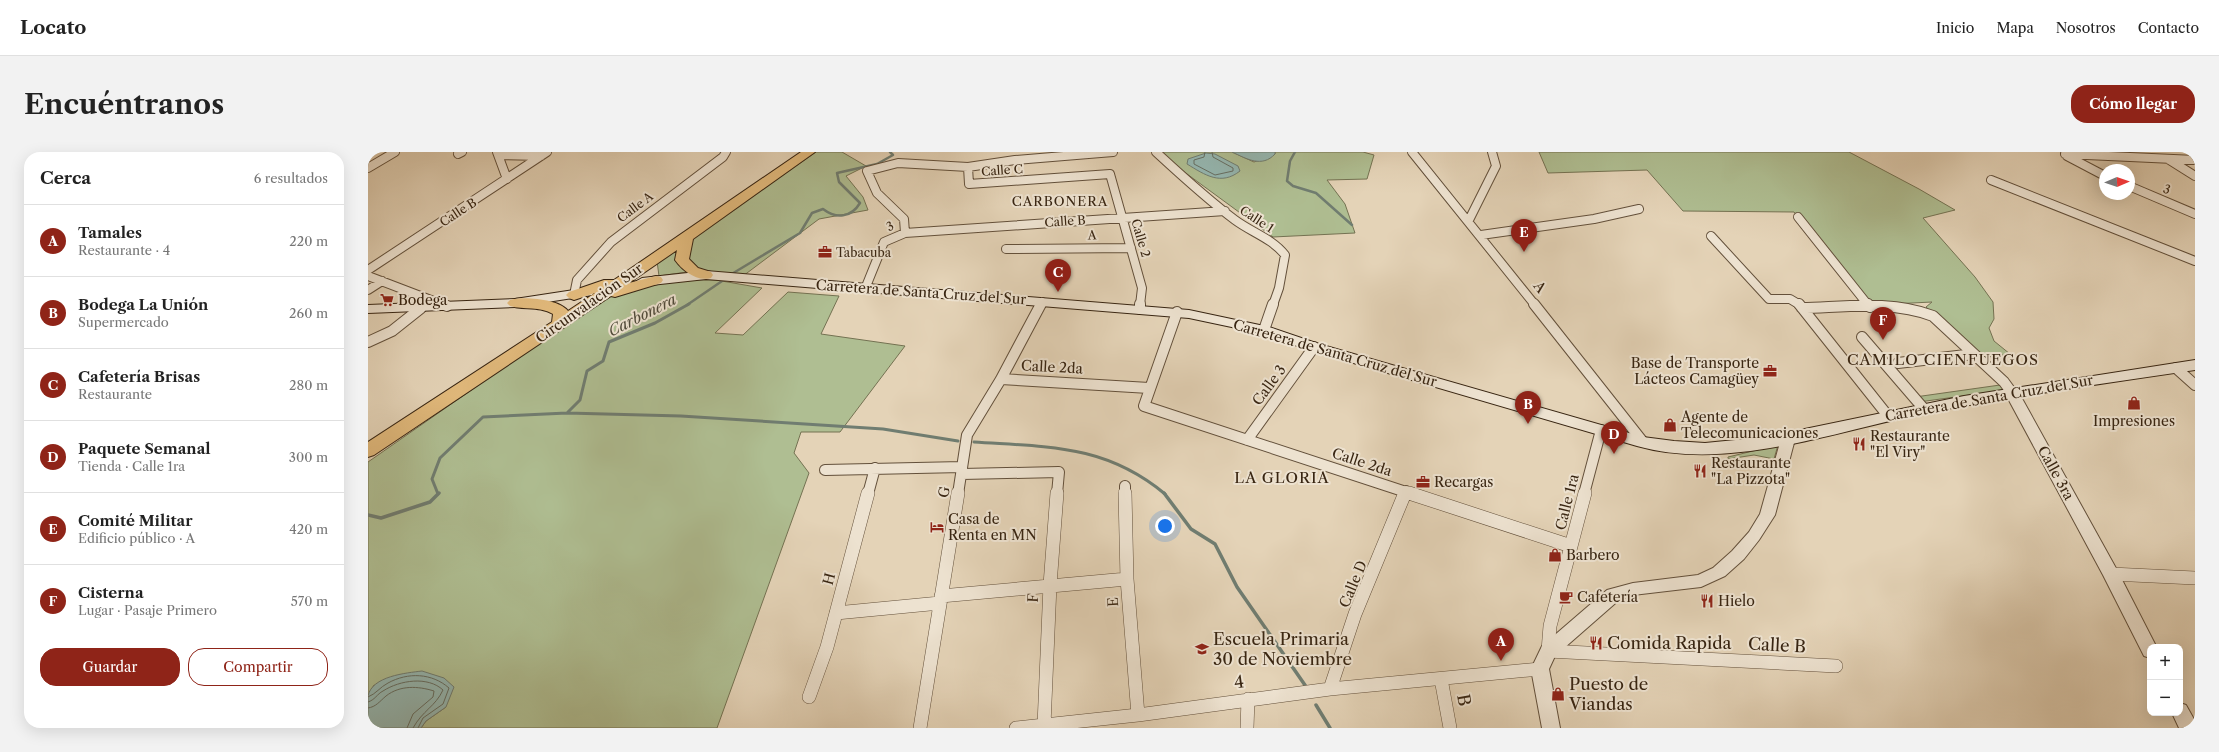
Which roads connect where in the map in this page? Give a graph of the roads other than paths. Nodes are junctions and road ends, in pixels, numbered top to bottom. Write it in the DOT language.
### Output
graph roads {
  1 [pos="395,152"];
  2 [pos="726,152"];
  3 [pos="809,152"];
  4 [pos="1113,152"];
  5 [pos="1156,152"];
  6 [pos="1412,152"];
  7 [pos="1492,152"];
  8 [pos="2126,152"];
  9 [pos="2063,153"];
  10 [pos="498,154"];
  11 [pos="544,154"];
  12 [pos="1015,156"];
  13 [pos="2134,157"];
  14 [pos="2168,159"];
  15 [pos="2195,160"];
  16 [pos="968,167"];
  17 [pos="368,168"];
  18 [pos="2099,173"];
  19 [pos="1110,174"];
  20 [pos="2195,176"];
  21 [pos="507,179"];
  22 [pos="1991,180"];
  23 [pos="2135,189"];
  24 [pos="1639,209"];
  25 [pos="1225,211"];
  26 [pos="2195,214"];
  27 [pos="1122,217"];
  28 [pos="1798,217"];
  29 [pos="1469,220"];
  30 [pos="905,233"];
  31 [pos="1481,235"];
  32 [pos="1711,236"];
  33 [pos="686,237"];
  34 [pos="1131,248"];
  35 [pos="1006,249"];
  36 [pos="653,260"];
  37 [pos="2195,261"];
  38 [pos="368,270"];
  39 [pos="632,274"];
  40 [pos="706,275"];
  41 [pos="368,276"];
  42 [pos="656,280"];
  43 [pos="382,281"];
  44 [pos="613,287"];
  45 [pos="865,289"];
  46 [pos="368,290"];
  47 [pos="574,295"];
  48 [pos="594,301"];
  49 [pos="1042,302"];
  50 [pos="515,303"];
  51 [pos="447,306"];
  52 [pos="1870,307"];
  53 [pos="421,308"];
  54 [pos="1802,308"];
  55 [pos="368,309"];
  56 [pos="1140,309"];
  57 [pos="1177,312"];
  58 [pos="564,322"];
  59 [pos="1264,330"];
  60 [pos="1862,337"];
  61 [pos="368,342"];
  62 [pos="1314,347"];
  63 [pos="1974,354"];
  64 [pos="1898,363"];
  65 [pos="2195,365"];
  66 [pos="2176,368"];
  67 [pos="1001,379"];
  68 [pos="2195,385"];
  69 [pos="1149,388"];
  70 [pos="2012,394"];
  71 [pos="1924,410"];
  72 [pos="1888,416"];
  73 [pos="1601,430"];
  74 [pos="1788,439"];
  75 [pos="1247,440"];
  76 [pos="1643,442"];
  77 [pos="368,451"];
  78 [pos="875,468"];
  79 [pos="825,470"];
  80 [pos="962,470"];
  81 [pos="1125,486"];
  82 [pos="1406,492"];
  83 [pos="1571,546"];
  84 [pos="2110,574"];
  85 [pos="2195,578"];
  86 [pos="1127,579"];
  87 [pos="1050,585"];
  88 [pos="941,599"];
  89 [pos="836,613"];
  90 [pos="2147,646"];
  91 [pos="1548,650"];
  92 [pos="1836,666"];
  93 [pos="1540,669"];
  94 [pos="1441,679"];
  95 [pos="1330,689"];
  96 [pos="809,697"];
  97 [pos="1248,699"];
  98 [pos="1138,715"];
  99 [pos="2183,716"];
  100 [pos="1044,725"];
  101 [pos="920,728"];
  102 [pos="1016,728"];
  103 [pos="1247,728"];
  104 [pos="1450,728"];
  105 [pos="1551,728"];
  106 [pos="2189,728"];
  1 -- 17 [label="street"];
  2 -- 47 [label="street, Calle A"];
  3 -- 33 [label="main road, Circunvalación Sur"];
  4 -- 12 [label="street"];
  5 -- 25 [label="street, Calle 1"];
  6 -- 29 [label="street, A"];
  7 -- 29 [label="street"];
  8 -- 13 [label="street"];
  9 -- 13 [label="street"];
  9 -- 18 [label="street"];
  10 -- 11 [label="street"];
  10 -- 21 [label="street"];
  11 -- 21 [label="street, Calle B"];
  12 -- 16 [label="street"];
  13 -- 14 [label="street"];
  14 -- 15 [label="street"];
  14 -- 20 [label="street"];
  16 -- 19 [label="street, Calle C"];
  16 -- 30 [label="street, 3"];
  19 -- 27 [label="street, Calle 2"];
  21 -- 38 [label="street, Calle B"];
  22 -- 37 [label="street"];
  23 -- 26 [label="street, 3"];
  24 -- 31 [label="street"];
  25 -- 27 [label="street, Calle B"];
  25 -- 59 [label="street, Calle 1"];
  27 -- 30 [label="street, Calle B"];
  27 -- 34 [label="street, Calle 2"];
  28 -- 52 [label="street"];
  29 -- 31 [label="street, A"];
  30 -- 45 [label="street, 3"];
  31 -- 76 [label="street, A"];
  32 -- 54 [label="street"];
  33 -- 36 [label="main road, Circunvalación Sur"];
  33 -- 40 [label="main road"];
  34 -- 35 [label="street, A"];
  34 -- 56 [label="street, Calle 2"];
  36 -- 39 [label="main road, Circunvalación Sur"];
  36 -- 42 [label="main road"];
  39 -- 44 [label="main road, Circunvalación Sur"];
  39 -- 47 [label="main road"];
  40 -- 42 [label="main road, Carretera de Santa Cruz del Sur"];
  40 -- 45 [label="main road, Carretera de Santa Cruz del Sur"];
  41 -- 43 [label="street"];
  42 -- 44 [label="main road, Carretera de Santa Cruz del Sur"];
  42 -- 48 [label="main road"];
  43 -- 46 [label="street"];
  43 -- 51 [label="street"];
  44 -- 47 [label="main road, Carretera de Santa Cruz del Sur"];
  44 -- 48 [label="main road, Circunvalación Sur"];
  45 -- 49 [label="main road, Carretera de Santa Cruz del Sur"];
  47 -- 50 [label="main road, Carretera de Santa Cruz del Sur"];
  47 -- 58 [label="main road"];
  48 -- 58 [label="main road, Circunvalación Sur"];
  49 -- 56 [label="main road, Carretera de Santa Cruz del Sur"];
  49 -- 67 [label="street, G"];
  50 -- 51 [label="main road, Carretera de Santa Cruz del Sur"];
  50 -- 58 [label="main road"];
  51 -- 53 [label="main road, Carretera de Santa Cruz del Sur"];
  52 -- 54 [label="street"];
  52 -- 63 [label="street, Calle 3ra"];
  53 -- 55 [label="main road, Carretera de Santa Cruz del Sur"];
  53 -- 61 [label="street"];
  54 -- 72 [label="street"];
  56 -- 57 [label="main road, Carretera de Santa Cruz del Sur"];
  57 -- 59 [label="main road, Carretera de Santa Cruz del Sur"];
  57 -- 69 [label="street"];
  58 -- 77 [label="main road, Circunvalación Sur"];
  59 -- 62 [label="main road, Carretera de Santa Cruz del Sur"];
  60 -- 71 [label="street"];
  62 -- 73 [label="main road, Carretera de Santa Cruz del Sur"];
  62 -- 75 [label="street, Calle 3"];
  63 -- 64 [label="street"];
  63 -- 70 [label="street, Calle 3ra"];
  65 -- 66 [label="main road, Carretera de Santa Cruz del Sur"];
  66 -- 68 [label="street"];
  66 -- 70 [label="main road, Carretera de Santa Cruz del Sur"];
  67 -- 69 [label="street, Calle 2da"];
  67 -- 80 [label="street, G"];
  69 -- 75 [label="street, Calle 2da"];
  70 -- 71 [label="main road, Carretera de Santa Cruz del Sur"];
  70 -- 84 [label="street, Calle 3ra"];
  71 -- 72 [label="main road, Carretera de Santa Cruz del Sur"];
  72 -- 74 [label="main road, Carretera de Santa Cruz del Sur"];
  73 -- 76 [label="main road, Carretera de Santa Cruz del Sur"];
  73 -- 83 [label="street, Calle 1ra"];
  74 -- 76 [label="main road, Carretera de Santa Cruz del Sur"];
  74 -- 91 [label="street"];
  75 -- 82 [label="street, Calle 2da"];
  78 -- 79 [label="street"];
  78 -- 80 [label="street"];
  78 -- 89 [label="street, H"];
  80 -- 87 [label="street, F"];
  80 -- 88 [label="street, G"];
  81 -- 86 [label="street, E"];
  82 -- 83 [label="street, Calle 2da"];
  82 -- 95 [label="street, Calle D"];
  83 -- 91 [label="street, Calle 1ra"];
  84 -- 85 [label="street"];
  84 -- 90 [label="street, Calle 3ra"];
  86 -- 87 [label="street"];
  86 -- 98 [label="street, E"];
  87 -- 88 [label="street"];
  87 -- 100 [label="street, F"];
  88 -- 89 [label="street"];
  88 -- 101 [label="street, G"];
  89 -- 96 [label="street, H"];
  91 -- 92 [label="street, Calle B"];
  91 -- 93 [label="street"];
  93 -- 94 [label="street, 4"];
  93 -- 105 [label="street"];
  94 -- 95 [label="street, 4"];
  94 -- 104 [label="street, B"];
  95 -- 97 [label="street, 4"];
  97 -- 98 [label="street, 4"];
  97 -- 103 [label="street"];
  98 -- 100 [label="street, 4"];
  99 -- 106 [label="street"];
  100 -- 102 [label="street, 4"];
}
